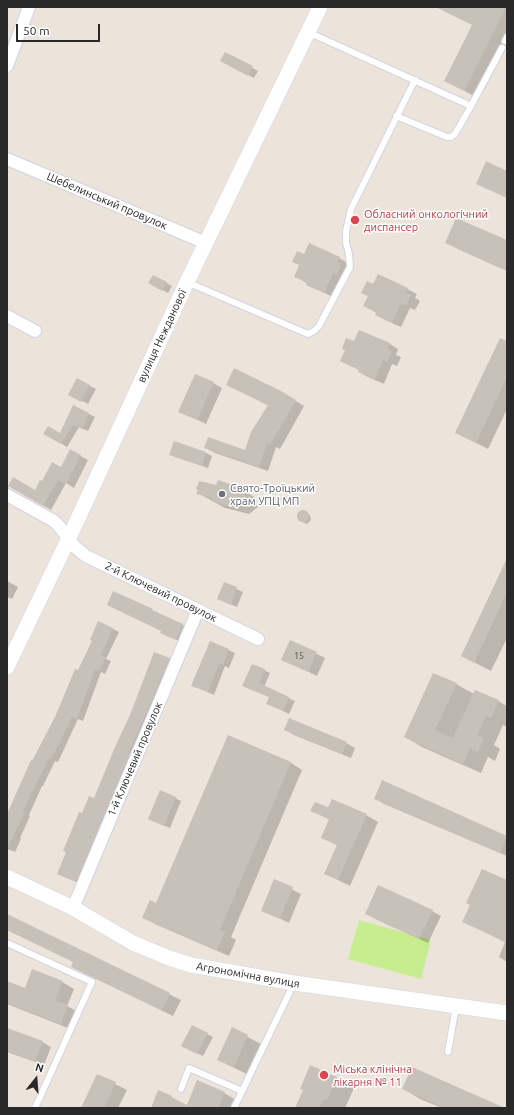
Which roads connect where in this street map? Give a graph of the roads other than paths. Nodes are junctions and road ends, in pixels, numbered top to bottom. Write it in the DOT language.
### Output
graph roads {
  1 [pos="29,7"];
  2 [pos="320,7"];
  3 [pos="308,32"];
  4 [pos="502,48"];
  5 [pos="7,66"];
  6 [pos="415,80"];
  7 [pos="471,106"];
  8 [pos="396,116"];
  9 [pos="7,159"];
  10 [pos="206,243"];
  11 [pos="187,282"];
  12 [pos="7,316"];
  13 [pos="35,331"];
  14 [pos="7,496"];
  15 [pos="68,538"];
  16 [pos="198,610"];
  17 [pos="258,639"];
  18 [pos="7,667"];
  19 [pos="7,877"];
  20 [pos="73,908"];
  21 [pos="7,943"];
  22 [pos="294,983"];
  23 [pos="456,1006"];
  24 [pos="507,1013"];
  25 [pos="448,1052"];
  26 [pos="181,1089"];
  27 [pos="242,1091"];
  28 [pos="35,1108"];
  29 [pos="234,1108"];
  1 -- 5 [label="street"];
  2 -- 3 [label="street, вулиця Нежданової"];
  3 -- 6 [label="lane"];
  3 -- 10 [label="street, вулиця Нежданової"];
  4 -- 7 [label="lane"];
  6 -- 7 [label="lane"];
  6 -- 8 [label="lane"];
  7 -- 8 [label="lane"];
  8 -- 11 [label="lane"];
  9 -- 10 [label="street, Шебелинський провулок"];
  10 -- 11 [label="street, вулиця Нежданової"];
  11 -- 15 [label="street, вулиця Нежданової"];
  12 -- 13 [label="street"];
  14 -- 15 [label="street, 2-й Ключевий провулок"];
  15 -- 16 [label="street, 2-й Ключевий провулок"];
  15 -- 18 [label="street, вулиця Нежданової"];
  16 -- 17 [label="street, 2-й Ключевий провулок"];
  16 -- 20 [label="street, 1-й Ключевий провулок"];
  19 -- 20 [label="street, Агрономічна вулиця"];
  20 -- 22 [label="street, Агрономічна вулиця"];
  21 -- 28 [label="lane"];
  22 -- 23 [label="street, Агрономічна вулиця"];
  22 -- 27 [label="lane"];
  23 -- 24 [label="street, Агрономічна вулиця"];
  23 -- 25 [label="lane"];
  26 -- 27 [label="lane"];
  27 -- 29 [label="lane"];
}
